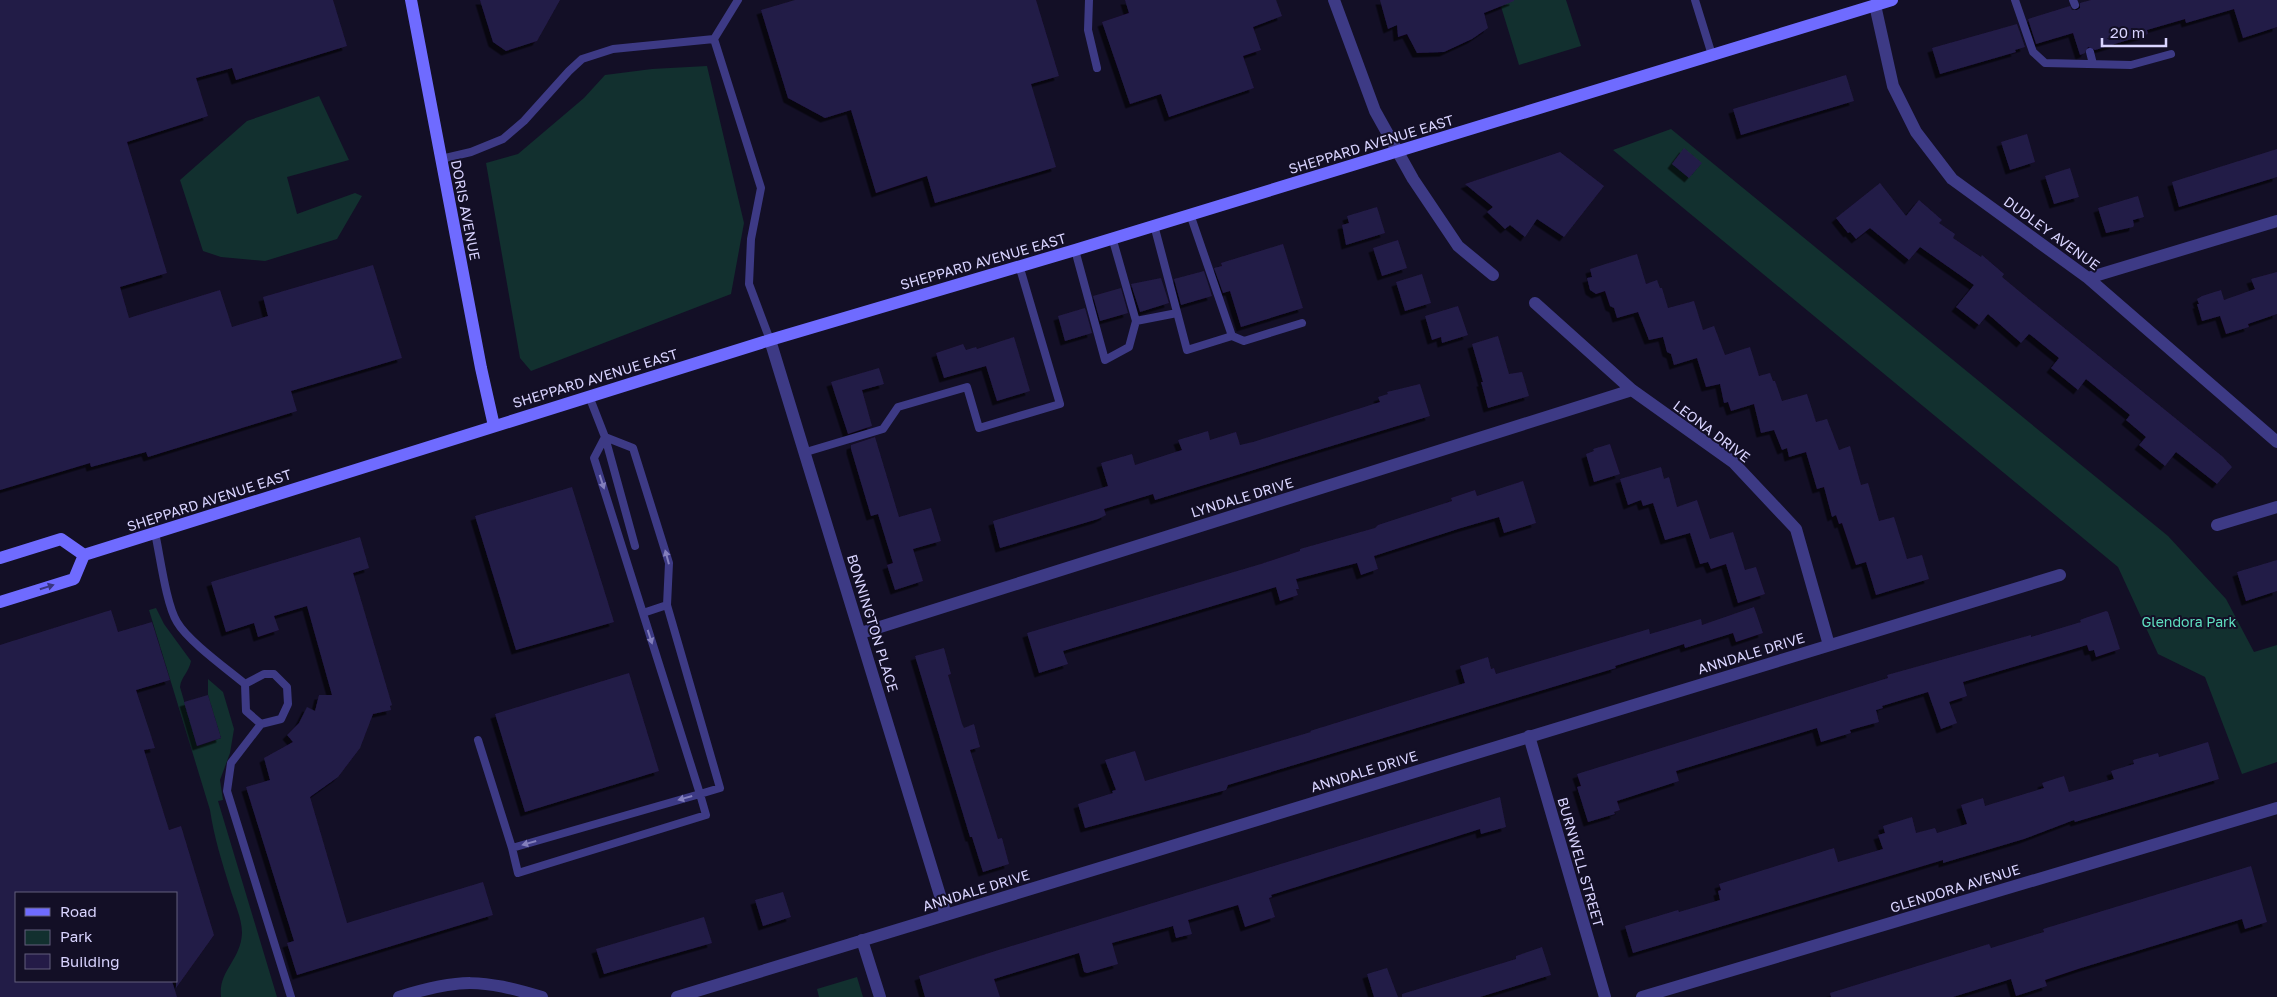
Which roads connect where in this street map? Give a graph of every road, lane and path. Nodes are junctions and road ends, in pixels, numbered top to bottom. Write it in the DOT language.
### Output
graph roads {
  1 [pos="411,0"];
  2 [pos="738,0"];
  3 [pos="1090,0"];
  4 [pos="1334,0"];
  5 [pos="1696,0"];
  6 [pos="1892,0"];
  7 [pos="2015,0"];
  8 [pos="1875,5"];
  9 [pos="714,39"];
  10 [pos="2090,52"];
  11 [pos="2171,54"];
  12 [pos="1712,56"];
  13 [pos="2093,64"];
  14 [pos="1097,68"];
  15 [pos="1397,152"];
  16 [pos="441,159"];
  17 [pos="1190,214"];
  18 [pos="2277,221"];
  19 [pos="1154,225"];
  20 [pos="1112,237"];
  21 [pos="1075,250"];
  22 [pos="1019,265"];
  23 [pos="1493,275"];
  24 [pos="2088,278"];
  25 [pos="1535,304"];
  26 [pos="1177,313"];
  27 [pos="1136,321"];
  28 [pos="1302,323"];
  29 [pos="1232,336"];
  30 [pos="770,340"];
  31 [pos="1632,390"];
  32 [pos="589,396"];
  33 [pos="494,426"];
  34 [pos="605,437"];
  35 [pos="2277,442"];
  36 [pos="806,452"];
  37 [pos="2277,507"];
  38 [pos="2217,525"];
  39 [pos="155,533"];
  40 [pos="636,546"];
  41 [pos="84,555"];
  42 [pos="0,558"];
  43 [pos="2060,575"];
  44 [pos="0,602"];
  45 [pos="667,605"];
  46 [pos="643,613"];
  47 [pos="861,633"];
  48 [pos="1829,646"];
  49 [pos="245,684"];
  50 [pos="262,724"];
  51 [pos="1529,736"];
  52 [pos="478,740"];
  53 [pos="700,794"];
  54 [pos="2276,812"];
  55 [pos="512,848"];
  56 [pos="946,914"];
  57 [pos="862,940"];
  58 [pos="705,993"];
  59 [pos="291,997"];
  60 [pos="399,997"];
  61 [pos="542,997"];
  62 [pos="677,997"];
  63 [pos="880,997"];
  64 [pos="1605,997"];
  65 [pos="1642,997"];
  1 -- 16 [label="main road, DORIS AVENUE"];
  2 -- 9 [label="lane"];
  3 -- 14 [label="lane"];
  4 -- 15 [label="street"];
  5 -- 12 [label="lane"];
  6 -- 8 [label="main road, SHEPPARD AVENUE EAST"];
  7 -- 13 [label="lane"];
  8 -- 12 [label="main road, SHEPPARD AVENUE EAST"];
  8 -- 24 [label="street, DUDLEY AVENUE"];
  9 -- 16 [label="lane"];
  9 -- 30 [label="lane"];
  10 -- 13 [label="lane"];
  11 -- 13 [label="lane"];
  12 -- 15 [label="main road, SHEPPARD AVENUE EAST"];
  15 -- 17 [label="main road, SHEPPARD AVENUE EAST"];
  15 -- 23 [label="street"];
  16 -- 33 [label="main road, DORIS AVENUE"];
  17 -- 19 [label="main road, SHEPPARD AVENUE EAST"];
  17 -- 29 [label="lane"];
  18 -- 24 [label="street"];
  19 -- 20 [label="main road, SHEPPARD AVENUE EAST"];
  19 -- 26 [label="lane"];
  20 -- 21 [label="main road, SHEPPARD AVENUE EAST"];
  20 -- 27 [label="lane"];
  21 -- 22 [label="main road, SHEPPARD AVENUE EAST"];
  21 -- 27 [label="lane"];
  22 -- 30 [label="main road, SHEPPARD AVENUE EAST"];
  22 -- 36 [label="lane"];
  24 -- 35 [label="street, DUDLEY AVENUE"];
  25 -- 31 [label="street, LEONA DRIVE"];
  26 -- 27 [label="lane"];
  26 -- 29 [label="lane"];
  28 -- 29 [label="lane"];
  30 -- 32 [label="main road, SHEPPARD AVENUE EAST"];
  30 -- 36 [label="street, BONNINGTON PLACE"];
  31 -- 47 [label="street, LYNDALE DRIVE"];
  31 -- 48 [label="street, LEONA DRIVE"];
  32 -- 33 [label="main road, SHEPPARD AVENUE EAST"];
  32 -- 34 [label="lane"];
  33 -- 39 [label="main road, SHEPPARD AVENUE EAST"];
  34 -- 40 [label="lane"];
  45 -- 34 [label="lane, one-way"];
  34 -- 46 [label="lane, one-way"];
  36 -- 47 [label="street, BONNINGTON PLACE"];
  37 -- 38 [label="street"];
  39 -- 41 [label="main road, SHEPPARD AVENUE EAST"];
  39 -- 49 [label="lane"];
  41 -- 42 [label="main road"];
  44 -- 41 [label="main road, one-way"];
  43 -- 48 [label="street, ANNDALE DRIVE"];
  45 -- 46 [label="lane"];
  45 -- 53 [label="lane"];
  46 -- 53 [label="lane, one-way"];
  47 -- 56 [label="street, BONNINGTON PLACE"];
  48 -- 51 [label="street, ANNDALE DRIVE"];
  49 -- 50 [label="lane"];
  49 -- 50 [label="lane"];
  50 -- 59 [label="lane"];
  51 -- 56 [label="street, ANNDALE DRIVE"];
  51 -- 64 [label="street, BURNWELL STREET"];
  52 -- 55 [label="lane"];
  53 -- 55 [label="lane, one-way"];
  53 -- 55 [label="lane"];
  54 -- 65 [label="street, GLENDORA AVENUE"];
  56 -- 57 [label="street, ANNDALE DRIVE"];
  57 -- 58 [label="street, ANNDALE DRIVE"];
  57 -- 63 [label="street"];
  58 -- 62 [label="street, ANNDALE DRIVE"];
  60 -- 61 [label="street"];
}
